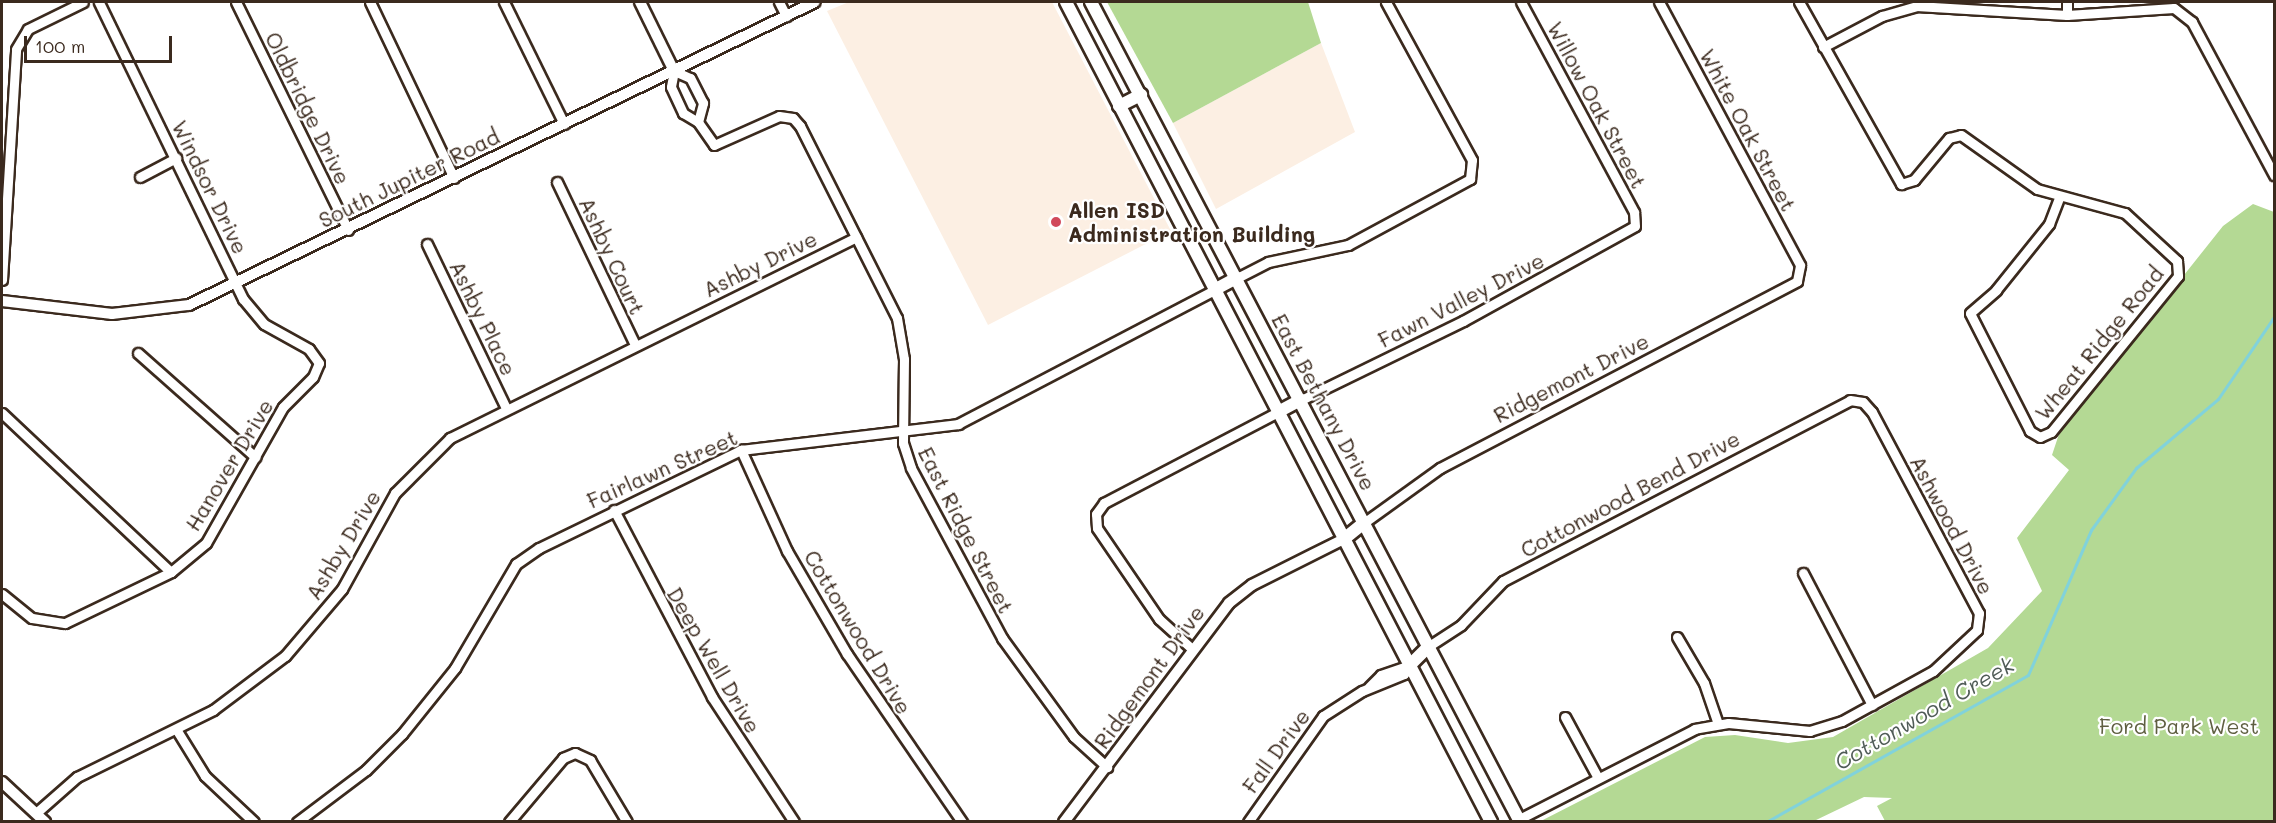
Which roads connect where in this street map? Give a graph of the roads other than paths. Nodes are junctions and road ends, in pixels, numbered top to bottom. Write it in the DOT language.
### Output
graph roads {
  1 [pos="83,2"];
  2 [pos="99,2"];
  3 [pos="236,2"];
  4 [pos="369,2"];
  5 [pos="504,2"];
  6 [pos="640,2"];
  7 [pos="779,2"];
  8 [pos="815,2"];
  9 [pos="1065,2"];
  10 [pos="1091,2"];
  11 [pos="1386,2"];
  12 [pos="1521,2"];
  13 [pos="1659,2"];
  14 [pos="1799,2"];
  15 [pos="2067,2"];
  16 [pos="1935,3"];
  17 [pos="2067,15"];
  18 [pos="786,16"];
  19 [pos="1823,47"];
  20 [pos="674,71"];
  21 [pos="1141,95"];
  22 [pos="1119,106"];
  23 [pos="698,122"];
  24 [pos="564,124"];
  25 [pos="176,158"];
  26 [pos="2274,175"];
  27 [pos="140,177"];
  28 [pos="454,178"];
  29 [pos="557,182"];
  30 [pos="2059,198"];
  31 [pos="1635,226"];
  32 [pos="348,230"];
  33 [pos="856,237"];
  34 [pos="427,244"];
  35 [pos="1800,276"];
  36 [pos="1237,278"];
  37 [pos="2,280"];
  38 [pos="236,283"];
  39 [pos="1214,290"];
  40 [pos="2,301"];
  41 [pos="635,345"];
  42 [pos="138,353"];
  43 [pos="319,363"];
  44 [pos="1301,400"];
  45 [pos="1863,402"];
  46 [pos="506,408"];
  47 [pos="1278,412"];
  48 [pos="2,413"];
  49 [pos="903,433"];
  50 [pos="741,450"];
  51 [pos="255,457"];
  52 [pos="614,510"];
  53 [pos="1365,522"];
  54 [pos="1344,539"];
  55 [pos="171,572"];
  56 [pos="1803,573"];
  57 [pos="2,594"];
  58 [pos="1677,637"];
  59 [pos="1429,646"];
  60 [pos="1191,648"];
  61 [pos="1410,665"];
  62 [pos="1872,705"];
  63 [pos="1565,717"];
  64 [pos="1718,724"];
  65 [pos="176,729"];
  66 [pos="1107,767"];
  67 [pos="1598,778"];
  68 [pos="3,788"];
  69 [pos="36,813"];
  70 [pos="1520,820"];
  71 [pos="45,822"];
  72 [pos="254,822"];
  73 [pos="297,822"];
  74 [pos="509,822"];
  75 [pos="627,822"];
  76 [pos="794,822"];
  77 [pos="962,822"];
  78 [pos="1064,822"];
  79 [pos="1248,822"];
  80 [pos="1491,822"];
  1 -- 37 [label="street"];
  2 -- 25 [label="street, Windsor Drive"];
  3 -- 32 [label="street, Oldbridge Drive"];
  4 -- 28 [label="street"];
  5 -- 24 [label="street"];
  6 -- 20 [label="street"];
  7 -- 18 [label="street"];
  8 -- 18 [label="street, South Jupiter Road"];
  9 -- 22 [label="main road"];
  10 -- 21 [label="main road, East Bethany Drive"];
  11 -- 36 [label="street"];
  12 -- 31 [label="street, Willow Oak Street"];
  13 -- 35 [label="street, White Oak Street"];
  14 -- 19 [label="street"];
  15 -- 17 [label="street"];
  16 -- 17 [label="street"];
  16 -- 19 [label="street"];
  17 -- 26 [label="street"];
  18 -- 20 [label="street, South Jupiter Road"];
  19 -- 30 [label="street"];
  20 -- 23 [label="street"];
  20 -- 23 [label="street"];
  20 -- 24 [label="street, South Jupiter Road"];
  21 -- 22 [label="main road"];
  21 -- 36 [label="main road, East Bethany Drive"];
  22 -- 39 [label="main road"];
  23 -- 33 [label="street, East Ridge Street"];
  24 -- 28 [label="street, South Jupiter Road"];
  25 -- 27 [label="street"];
  25 -- 38 [label="street, Windsor Drive"];
  28 -- 32 [label="street, South Jupiter Road"];
  29 -- 41 [label="street, Ashby Court"];
  30 -- 30 [label="street, Wheat Ridge Road"];
  31 -- 44 [label="street, Fawn Valley Drive"];
  32 -- 38 [label="street, South Jupiter Road"];
  33 -- 41 [label="street, Ashby Drive"];
  33 -- 49 [label="street, East Ridge Street"];
  34 -- 46 [label="street, Ashby Place"];
  35 -- 53 [label="street, Ridgemont Drive"];
  36 -- 39 [label="main road"];
  36 -- 44 [label="main road, East Bethany Drive"];
  38 -- 40 [label="street, South Jupiter Road"];
  38 -- 43 [label="street, Windsor Drive"];
  39 -- 47 [label="main road"];
  39 -- 49 [label="street, Fairlawn Street"];
  41 -- 46 [label="street, Ashby Drive"];
  42 -- 51 [label="street"];
  43 -- 51 [label="street, Hanover Drive"];
  44 -- 47 [label="main road"];
  44 -- 53 [label="main road, East Bethany Drive"];
  45 -- 59 [label="street, Cottonwood Bend Drive"];
  45 -- 62 [label="street, Ashwood Drive"];
  46 -- 65 [label="street, Ashby Drive"];
  47 -- 54 [label="main road"];
  47 -- 60 [label="street"];
  48 -- 55 [label="street"];
  49 -- 50 [label="street, Fairlawn Street"];
  49 -- 66 [label="street, East Ridge Street"];
  50 -- 52 [label="street, Fairlawn Street"];
  50 -- 77 [label="street, Cottonwood Drive"];
  51 -- 55 [label="street, Hanover Drive"];
  52 -- 73 [label="street, Fairlawn Street"];
  52 -- 76 [label="street, Deep Well Drive"];
  53 -- 54 [label="main road"];
  53 -- 59 [label="main road, East Bethany Drive"];
  54 -- 60 [label="street, Ridgemont Drive"];
  54 -- 61 [label="main road"];
  55 -- 57 [label="street, Hanover Drive"];
  56 -- 62 [label="street"];
  58 -- 64 [label="street"];
  59 -- 61 [label="main road"];
  59 -- 70 [label="main road, East Bethany Drive"];
  60 -- 66 [label="street, Ridgemont Drive"];
  61 -- 79 [label="street, Fall Drive"];
  61 -- 80 [label="main road"];
  62 -- 64 [label="street, Ashwood Drive"];
  63 -- 67 [label="street"];
  64 -- 67 [label="street, Ashwood Drive"];
  65 -- 69 [label="street, Ashby Drive"];
  65 -- 72 [label="street"];
  66 -- 78 [label="street, Ridgemont Drive"];
  67 -- 70 [label="street, Ashwood Drive"];
  68 -- 69 [label="street"];
  69 -- 71 [label="street"];
  74 -- 75 [label="street"];
}
